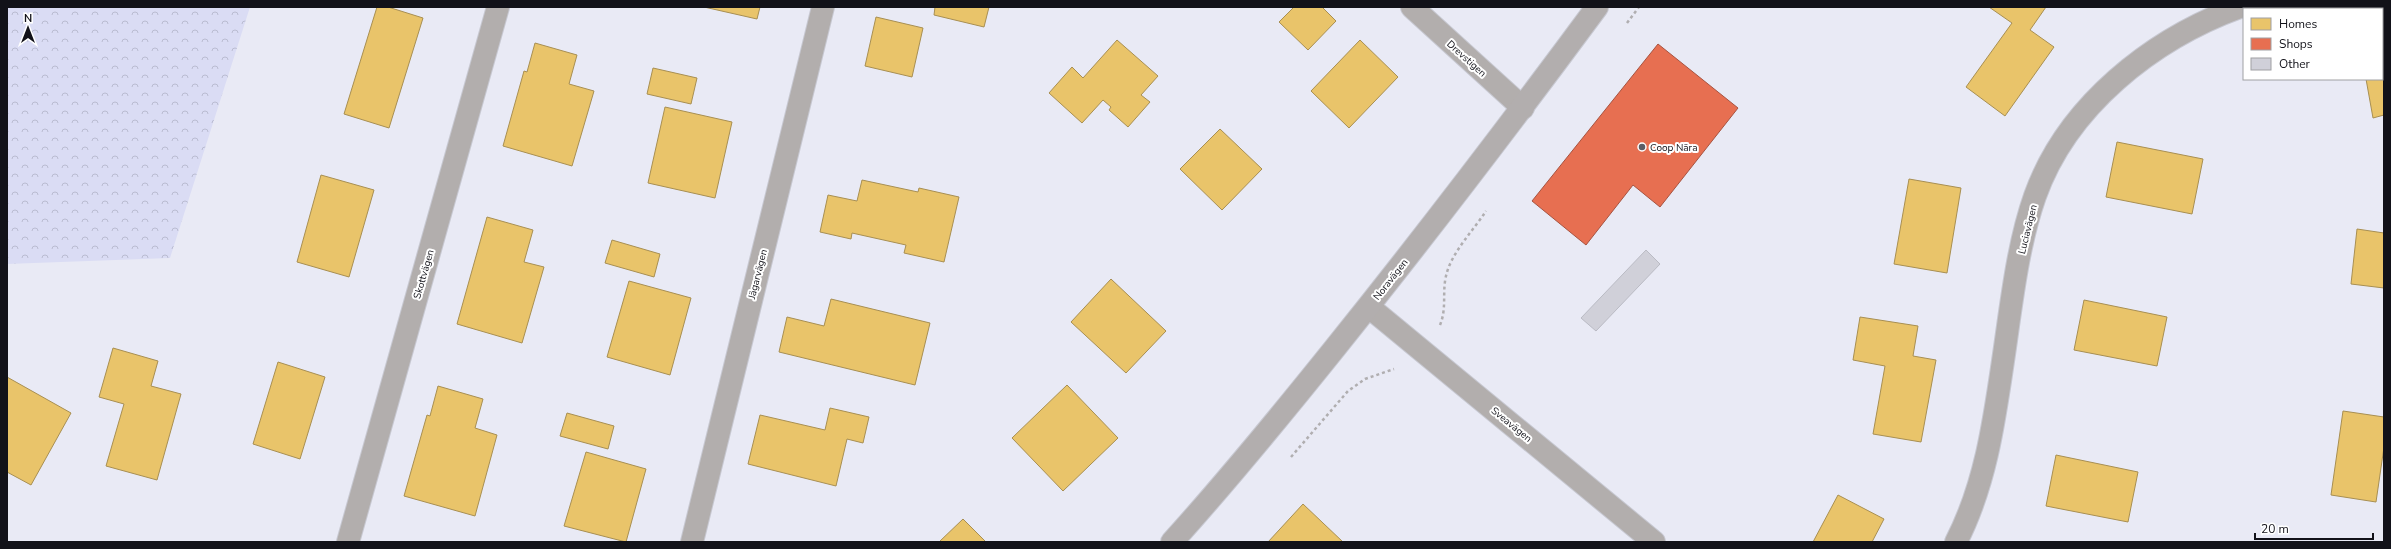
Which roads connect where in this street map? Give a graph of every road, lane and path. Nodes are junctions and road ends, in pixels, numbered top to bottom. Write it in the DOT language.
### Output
graph roads {
  1 [pos="498,7"];
  2 [pos="823,7"];
  3 [pos="1412,7"];
  4 [pos="1597,7"];
  5 [pos="1639,7"];
  6 [pos="2240,7"];
  7 [pos="1625,25"];
  8 [pos="1523,108"];
  9 [pos="1488,208"];
  10 [pos="1368,307"];
  11 [pos="1419,349"];
  12 [pos="1288,460"];
  13 [pos="348,542"];
  14 [pos="692,542"];
  15 [pos="1172,542"];
  16 [pos="1654,542"];
  17 [pos="1956,542"];
  1 -- 13 [label="street, Skottvägen"];
  2 -- 14 [label="street, Jägarvägen"];
  3 -- 8 [label="street, Drevstigen"];
  4 -- 8 [label="street, Noravägen"];
  5 -- 7 [label="path"];
  6 -- 17 [label="street, Luciavägen"];
  8 -- 10 [label="street, Noravägen"];
  9 -- 11 [label="path"];
  10 -- 11 [label="street, Sveavägen"];
  10 -- 15 [label="street, Noravägen"];
  11 -- 12 [label="path"];
  11 -- 16 [label="street, Sveavägen"];
}
